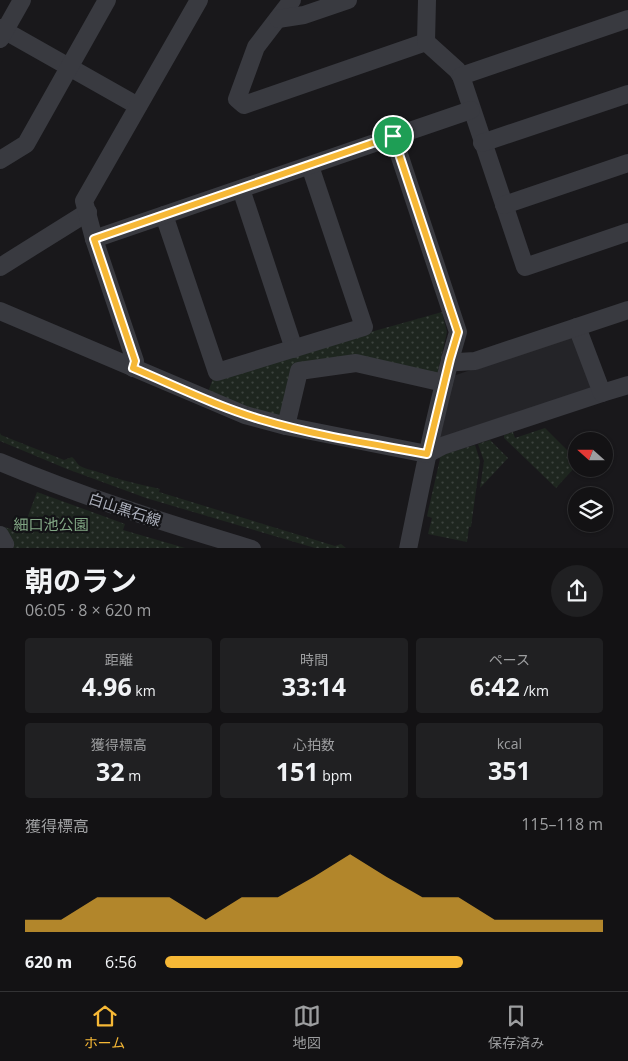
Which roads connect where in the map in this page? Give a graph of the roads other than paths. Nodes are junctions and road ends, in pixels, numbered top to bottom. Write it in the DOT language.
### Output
graph roads {
  1 [pos="22,0"];
  2 [pos="107,0"];
  3 [pos="199,0"];
  4 [pos="292,0"];
  5 [pos="348,0"];
  6 [pos="427,0"];
  7 [pos="278,19"];
  8 [pos="628,19"];
  9 [pos="2,32"];
  10 [pos="426,42"];
  11 [pos="68,67"];
  12 [pos="460,76"];
  13 [pos="628,94"];
  14 [pos="138,106"];
  15 [pos="471,110"];
  16 [pos="393,136"];
  17 [pos="482,143"];
  18 [pos="0,160"];
  19 [pos="628,163"];
  20 [pos="310,166"];
  21 [pos="241,189"];
  22 [pos="504,205"];
  23 [pos="88,212"];
  24 [pos="164,215"];
  25 [pos="628,232"];
  26 [pos="94,239"];
  27 [pos="0,267"];
  28 [pos="628,310"];
  29 [pos="0,311"];
  30 [pos="578,327"];
  31 [pos="294,349"];
  32 [pos="450,359"];
  33 [pos="133,368"];
  34 [pos="444,383"];
  35 [pos="628,385"];
  36 [pos="602,393"];
  37 [pos="286,426"];
  38 [pos="427,454"];
  39 [pos="0,462"];
  40 [pos="0,535"];
  41 [pos="0,548"];
  42 [pos="252,548"];
  43 [pos="408,548"];
  1 -- 9 [label="street"];
  2 -- 11 [label="street"];
  3 -- 14 [label="street"];
  4 -- 7 [label="street"];
  5 -- 7 [label="street"];
  6 -- 10 [label="street"];
  7 -- 10 [label="street"];
  8 -- 12 [label="street"];
  9 -- 11 [label="street"];
  10 -- 12 [label="street"];
  11 -- 14 [label="street"];
  11 -- 18 [label="street"];
  12 -- 15 [label="street"];
  13 -- 17 [label="street"];
  14 -- 23 [label="street"];
  15 -- 16 [label="street"];
  15 -- 17 [label="street"];
  16 -- 20 [label="street"];
  16 -- 32 [label="street"];
  17 -- 22 [label="street"];
  19 -- 22 [label="street"];
  20 -- 21 [label="street"];
  20 -- 31 [label="street"];
  21 -- 24 [label="street"];
  21 -- 31 [label="street"];
  22 -- 25 [label="street"];
  23 -- 26 [label="street"];
  23 -- 27 [label="street"];
  24 -- 26 [label="street"];
  24 -- 31 [label="street"];
  26 -- 33 [label="street"];
  28 -- 30 [label="street"];
  29 -- 33 [label="street"];
  30 -- 32 [label="street"];
  30 -- 36 [label="street"];
  32 -- 34 [label="street"];
  33 -- 37 [label="street"];
  34 -- 37 [label="street"];
  34 -- 38 [label="street"];
  35 -- 36 [label="street"];
  36 -- 38 [label="street"];
  37 -- 38 [label="street"];
  38 -- 43 [label="street"];
  39 -- 42 [label="street, 白山黒石線"];
  40 -- 41 [label="street"];
}
